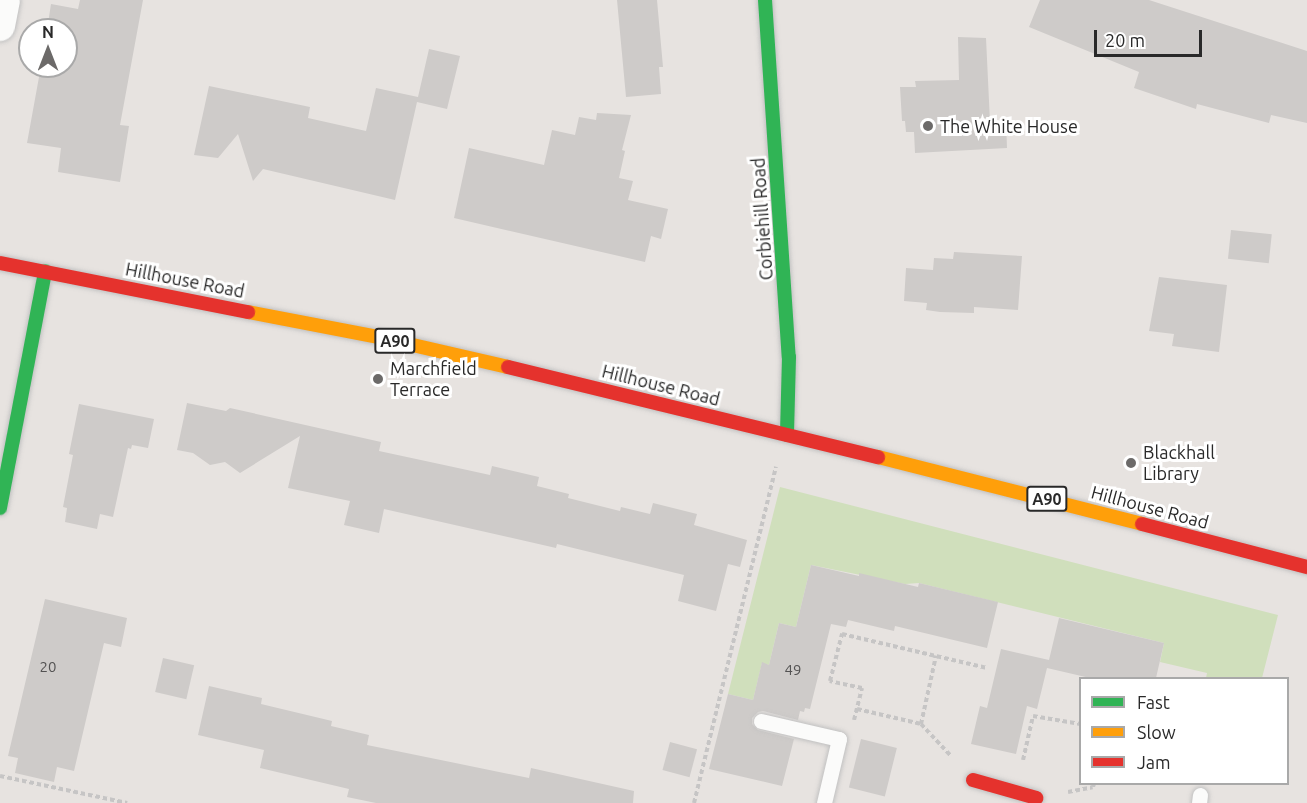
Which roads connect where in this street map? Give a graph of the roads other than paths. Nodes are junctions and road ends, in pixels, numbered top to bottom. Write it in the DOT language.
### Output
graph roads {
  1 [pos="5,0"];
  2 [pos="765,0"];
  3 [pos="0,26"];
  4 [pos="0,263"];
  5 [pos="45,271"];
  6 [pos="787,435"];
  7 [pos="0,508"];
  8 [pos="1307,567"];
  9 [pos="761,721"];
  10 [pos="973,780"];
  11 [pos="1006,795"];
  12 [pos="1036,798"];
  13 [pos="824,803"];
  1 -- 3 [label="street"];
  2 -- 6 [label="main road, Corbiehill Road"];
  4 -- 5 [label="main road, Hillhouse Road / A90"];
  5 -- 6 [label="main road, Hillhouse Road / A90"];
  5 -- 7 [label="main road"];
  6 -- 8 [label="main road, Hillhouse Road / A90"];
  9 -- 13 [label="lane"];
  10 -- 11 [label="main road"];
  11 -- 12 [label="main road"];
}
